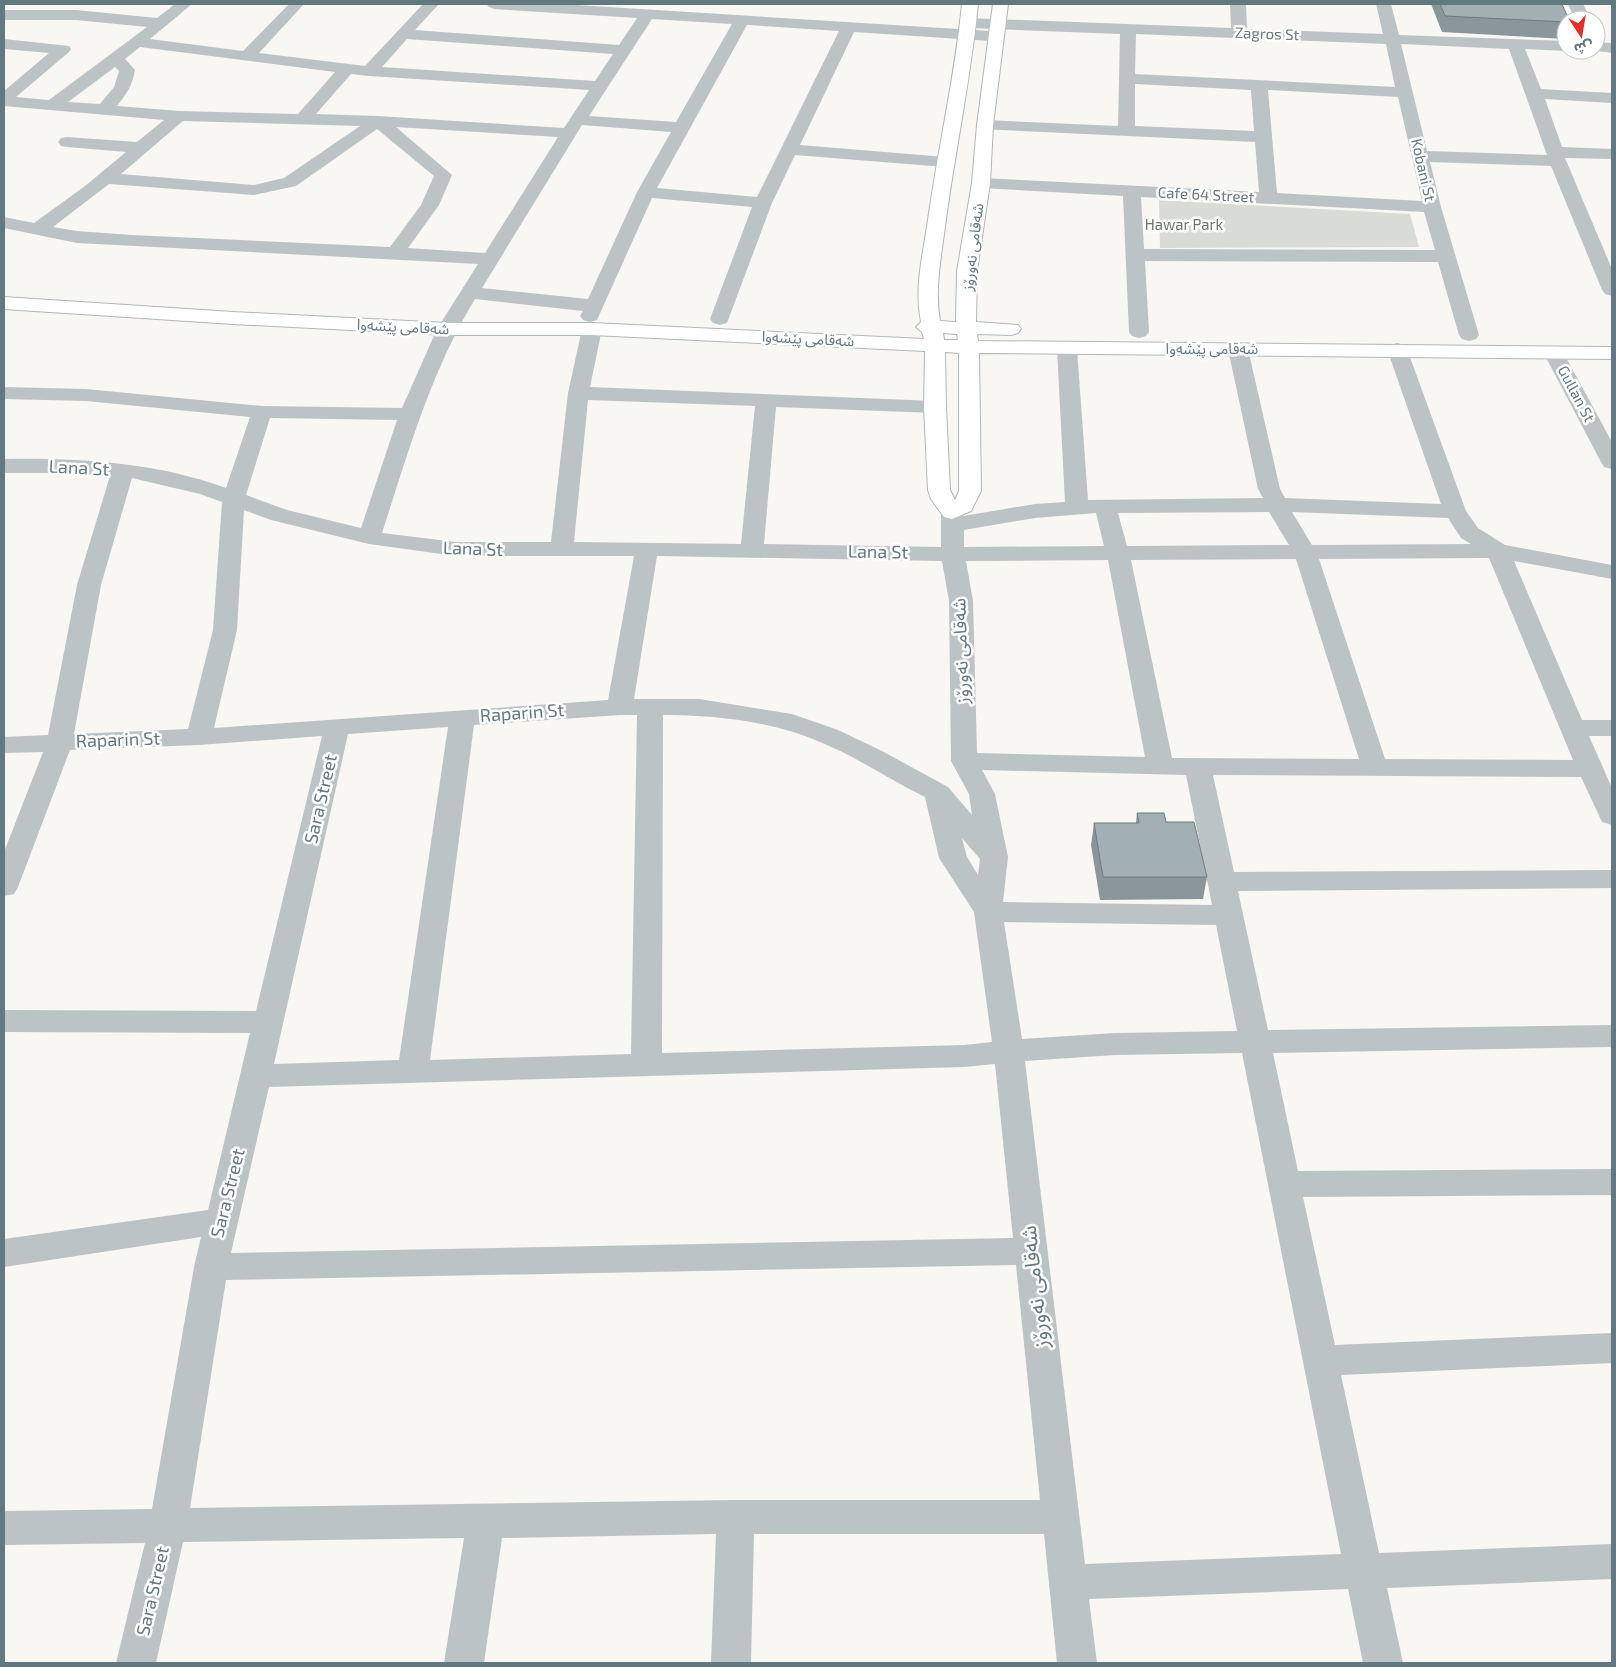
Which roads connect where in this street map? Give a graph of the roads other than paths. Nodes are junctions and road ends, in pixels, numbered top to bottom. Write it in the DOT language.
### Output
graph roads {
  1 [pos="184,4"];
  2 [pos="297,4"];
  3 [pos="431,4"];
  4 [pos="494,4"];
  5 [pos="1001,4"];
  6 [pos="1238,4"];
  7 [pos="1384,4"];
  8 [pos="575,6"];
  9 [pos="709,11"];
  10 [pos="647,14"];
  11 [pos="4,15"];
  12 [pos="742,20"];
  13 [pos="968,20"];
  14 [pos="158,23"];
  15 [pos="849,27"];
  16 [pos="1128,29"];
  17 [pos="997,30"];
  18 [pos="403,34"];
  19 [pos="1239,34"];
  20 [pos="1393,39"];
  21 [pos="136,42"];
  22 [pos="4,44"];
  23 [pos="1515,44"];
  24 [pos="1556,46"];
  25 [pos="624,50"];
  26 [pos="246,57"];
  27 [pos="116,59"];
  28 [pos="348,68"];
  29 [pos="369,71"];
  30 [pos="1128,79"];
  31 [pos="1259,85"];
  32 [pos="600,86"];
  33 [pos="1405,92"];
  34 [pos="1535,94"];
  35 [pos="1612,98"];
  36 [pos="4,100"];
  37 [pos="30,104"];
  38 [pos="53,105"];
  39 [pos="104,110"];
  40 [pos="179,116"];
  41 [pos="304,118"];
  42 [pos="4,119"];
  43 [pos="378,120"];
  44 [pos="985,125"];
  45 [pos="573,126"];
  46 [pos="682,128"];
  47 [pos="1126,132"];
  48 [pos="1263,137"];
  49 [pos="67,142"];
  50 [pos="141,148"];
  51 [pos="790,149"];
  52 [pos="1612,154"];
  53 [pos="1420,156"];
  54 [pos="1556,156"];
  55 [pos="945,162"];
  56 [pos="106,178"];
  57 [pos="980,183"];
  58 [pos="1132,191"];
  59 [pos="646,192"];
  60 [pos="1268,198"];
  61 [pos="763,203"];
  62 [pos="1432,207"];
  63 [pos="4,223"];
  64 [pos="38,229"];
  65 [pos="1593,249"];
  66 [pos="1612,249"];
  67 [pos="395,253"];
  68 [pos="1135,255"];
  69 [pos="1445,256"];
  70 [pos="490,259"];
  71 [pos="4,289"];
  72 [pos="1612,290"];
  73 [pos="469,293"];
  74 [pos="4,303"];
  75 [pos="592,317"];
  76 [pos="720,319"];
  77 [pos="451,323"];
  78 [pos="1139,332"];
  79 [pos="1469,334"];
  80 [pos="1612,335"];
  81 [pos="933,336"];
  82 [pos="968,337"];
  83 [pos="1067,349"];
  84 [pos="1238,349"];
  85 [pos="1398,350"];
  86 [pos="1553,352"];
  87 [pos="1612,353"];
  88 [pos="4,393"];
  89 [pos="578,394"];
  90 [pos="766,401"];
  91 [pos="936,407"];
  92 [pos="262,412"];
  93 [pos="410,414"];
  94 [pos="1612,462"];
  95 [pos="123,470"];
  96 [pos="6,471"];
  97 [pos="233,499"];
  98 [pos="1278,505"];
  99 [pos="1105,506"];
  100 [pos="1077,507"];
  101 [pos="1456,511"];
  102 [pos="952,519"];
  103 [pos="369,537"];
  104 [pos="647,549"];
  105 [pos="562,550"];
  106 [pos="752,550"];
  107 [pos="1498,551"];
  108 [pos="1305,552"];
  109 [pos="953,554"];
  110 [pos="1118,554"];
  111 [pos="1612,572"];
  112 [pos="650,706"];
  113 [pos="620,707"];
  114 [pos="462,718"];
  115 [pos="337,726"];
  116 [pos="1574,728"];
  117 [pos="1612,728"];
  118 [pos="199,737"];
  119 [pos="60,742"];
  120 [pos="4,745"];
  121 [pos="964,761"];
  122 [pos="1160,766"];
  123 [pos="1198,766"];
  124 [pos="1374,766"];
  125 [pos="1590,769"];
  126 [pos="938,793"];
  127 [pos="1612,816"];
  128 [pos="994,857"];
  129 [pos="1612,879"];
  130 [pos="1222,882"];
  131 [pos="4,887"];
  132 [pos="988,912"];
  133 [pos="1229,915"];
  134 [pos="4,1021"];
  135 [pos="270,1022"];
  136 [pos="1612,1036"];
  137 [pos="1255,1043"];
  138 [pos="1009,1052"];
  139 [pos="646,1065"];
  140 [pos="413,1072"];
  141 [pos="257,1076"];
  142 [pos="1612,1182"];
  143 [pos="1284,1184"];
  144 [pos="222,1221"];
  145 [pos="1031,1251"];
  146 [pos="4,1253"];
  147 [pos="211,1267"];
  148 [pos="1612,1348"];
  149 [pos="1321,1361"];
  150 [pos="734,1517"];
  151 [pos="1061,1517"];
  152 [pos="485,1522"];
  153 [pos="168,1525"];
  154 [pos="4,1528"];
  155 [pos="1612,1562"];
  156 [pos="1364,1572"];
  157 [pos="1068,1582"];
  158 [pos="136,1663"];
  159 [pos="464,1663"];
  160 [pos="731,1663"];
  161 [pos="1077,1663"];
  162 [pos="1383,1663"];
  1 -- 14 [label="street"];
  2 -- 26 [label="street"];
  3 -- 18 [label="street"];
  4 -- 8 [label="street, Zagros St"];
  5 -- 17 [label="main road, شەقامی نەورۆز"];
  6 -- 19 [label="street"];
  7 -- 20 [label="street, Kobani St"];
  8 -- 10 [label="street, Zagros St"];
  9 -- 10 [label="street, Zagros St"];
  9 -- 12 [label="street, Zagros St"];
  10 -- 25 [label="street"];
  11 -- 14 [label="street"];
  12 -- 15 [label="street, Zagros St"];
  12 -- 46 [label="street"];
  13 -- 15 [label="street, Zagros St"];
  13 -- 17 [label="street, Zagros St"];
  13 -- 55 [label="main road, شەقامی نەورۆز"];
  14 -- 21 [label="street"];
  15 -- 51 [label="street"];
  16 -- 17 [label="street, Zagros St"];
  16 -- 19 [label="street, Zagros St"];
  16 -- 30 [label="street"];
  17 -- 44 [label="main road, شەقامی نەورۆز"];
  18 -- 25 [label="street"];
  18 -- 29 [label="street"];
  19 -- 20 [label="street, Zagros St"];
  20 -- 23 [label="street, Zagros St"];
  20 -- 33 [label="street, Kobani St"];
  21 -- 26 [label="street"];
  21 -- 27 [label="street"];
  22 -- 36 [label="street"];
  23 -- 24 [label="street, Zagros St"];
  23 -- 34 [label="street"];
  25 -- 32 [label="street"];
  26 -- 28 [label="street"];
  27 -- 38 [label="street"];
  27 -- 39 [label="street"];
  28 -- 29 [label="street"];
  28 -- 41 [label="street"];
  29 -- 32 [label="street"];
  30 -- 31 [label="street"];
  30 -- 47 [label="street"];
  31 -- 33 [label="street"];
  31 -- 48 [label="street"];
  32 -- 45 [label="street"];
  33 -- 53 [label="street, Kobani St"];
  34 -- 35 [label="street"];
  34 -- 54 [label="street"];
  36 -- 37 [label="street"];
  37 -- 38 [label="street"];
  37 -- 42 [label="street"];
  38 -- 39 [label="street"];
  39 -- 40 [label="street"];
  40 -- 41 [label="street"];
  40 -- 50 [label="street"];
  41 -- 43 [label="street"];
  43 -- 45 [label="street"];
  43 -- 56 [label="street"];
  43 -- 67 [label="street"];
  44 -- 47 [label="street"];
  44 -- 57 [label="main road, شەقامی نەورۆز"];
  45 -- 46 [label="street"];
  45 -- 70 [label="street"];
  46 -- 59 [label="street"];
  47 -- 48 [label="street"];
  48 -- 60 [label="street"];
  49 -- 50 [label="street"];
  50 -- 56 [label="street"];
  51 -- 55 [label="street"];
  51 -- 61 [label="street"];
  52 -- 54 [label="street"];
  53 -- 54 [label="street"];
  53 -- 62 [label="street, Kobani St"];
  54 -- 65 [label="street"];
  55 -- 81 [label="main road, شەقامی نەورۆز"];
  56 -- 64 [label="street"];
  57 -- 58 [label="street, Cafe 64 Street"];
  57 -- 82 [label="main road, شەقامی نەورۆز"];
  58 -- 60 [label="street, Cafe 64 Street"];
  58 -- 68 [label="street"];
  59 -- 61 [label="street"];
  59 -- 75 [label="street"];
  60 -- 62 [label="street, Cafe 64 Street"];
  61 -- 76 [label="street"];
  62 -- 69 [label="street, Kobani St"];
  63 -- 64 [label="street"];
  64 -- 67 [label="street"];
  65 -- 66 [label="street"];
  65 -- 72 [label="street"];
  67 -- 70 [label="street"];
  68 -- 69 [label="street"];
  68 -- 78 [label="street"];
  69 -- 79 [label="street, Kobani St"];
  70 -- 73 [label="street"];
  71 -- 77 [label="main road, شەقامی پێشەوا"];
  73 -- 75 [label="street"];
  73 -- 77 [label="street"];
  74 -- 77 [label="main road, شەقامی پێشەوا"];
  75 -- 76 [label="main road, شەقامی پێشەوا"];
  75 -- 77 [label="main road, شەقامی پێشەوا"];
  75 -- 81 [label="main road, شەقامی پێشەوا"];
  75 -- 89 [label="street"];
  76 -- 81 [label="main road, شەقامی پێشەوا"];
  77 -- 93 [label="street"];
  78 -- 79 [label="main road, شەقامی پێشەوا"];
  78 -- 82 [label="main road, شەقامی پێشەوا"];
  79 -- 80 [label="main road, شەقامی پێشەوا"];
  81 -- 82 [label="main road, شەقامی پێشەوا"];
  81 -- 91 [label="main road, شەقامی نەورۆز"];
  82 -- 83 [label="main road, شەقامی پێشەوا"];
  82 -- 102 [label="main road, شەقامی نەورۆز"];
  83 -- 84 [label="main road, شەقامی پێشەوا"];
  83 -- 100 [label="street"];
  84 -- 85 [label="main road, شەقامی پێشەوا"];
  84 -- 98 [label="street"];
  85 -- 86 [label="main road, شەقامی پێشەوا"];
  85 -- 101 [label="street"];
  86 -- 87 [label="main road, شەقامی پێشەوا"];
  86 -- 94 [label="street, Gullan St"];
  88 -- 92 [label="street"];
  89 -- 90 [label="street"];
  89 -- 105 [label="street"];
  90 -- 91 [label="street"];
  90 -- 106 [label="street"];
  91 -- 102 [label="main road, شەقامی نەورۆز"];
  92 -- 93 [label="street"];
  92 -- 97 [label="street"];
  93 -- 103 [label="street"];
  95 -- 96 [label="street, Lana St"];
  95 -- 97 [label="street, Lana St"];
  95 -- 119 [label="street"];
  97 -- 103 [label="street, Lana St"];
  97 -- 118 [label="street"];
  98 -- 99 [label="street"];
  98 -- 101 [label="street"];
  98 -- 108 [label="street"];
  99 -- 100 [label="street"];
  99 -- 110 [label="street"];
  100 -- 102 [label="street"];
  101 -- 107 [label="street"];
  102 -- 109 [label="street, شەقامی نەورۆز"];
  103 -- 105 [label="street, Lana St"];
  104 -- 105 [label="street, Lana St"];
  104 -- 106 [label="street, Lana St"];
  104 -- 113 [label="street"];
  106 -- 109 [label="street, Lana St"];
  107 -- 108 [label="street, Lana St"];
  107 -- 111 [label="street"];
  107 -- 116 [label="street"];
  108 -- 110 [label="street, Lana St"];
  108 -- 124 [label="street"];
  109 -- 110 [label="street, Lana St"];
  109 -- 121 [label="street, شەقامی نەورۆز"];
  110 -- 122 [label="street"];
  112 -- 113 [label="street, Raparin St"];
  112 -- 126 [label="street, Raparin St"];
  112 -- 139 [label="street"];
  113 -- 114 [label="street, Raparin St"];
  114 -- 115 [label="street, Raparin St"];
  114 -- 140 [label="street"];
  115 -- 118 [label="street, Raparin St"];
  115 -- 135 [label="street, Sara Street"];
  116 -- 117 [label="street"];
  116 -- 125 [label="street"];
  118 -- 119 [label="street, Raparin St"];
  119 -- 120 [label="street, Raparin St"];
  119 -- 131 [label="street"];
  121 -- 122 [label="street"];
  121 -- 126 [label="street"];
  121 -- 128 [label="street, شەقامی نەورۆز"];
  122 -- 123 [label="street"];
  123 -- 124 [label="street"];
  123 -- 130 [label="street"];
  124 -- 125 [label="street"];
  125 -- 127 [label="street"];
  126 -- 128 [label="street, Raparin St"];
  126 -- 132 [label="street, شەقامی نەورۆز"];
  128 -- 132 [label="street, شەقامی نەورۆز"];
  129 -- 130 [label="street"];
  130 -- 133 [label="street"];
  132 -- 133 [label="street"];
  132 -- 138 [label="street, شەقامی نەورۆز"];
  133 -- 137 [label="street"];
  134 -- 135 [label="street"];
  135 -- 141 [label="street, Sara Street"];
  136 -- 137 [label="street"];
  137 -- 138 [label="street"];
  137 -- 143 [label="street"];
  138 -- 139 [label="street"];
  138 -- 145 [label="street, شەقامی نەورۆز"];
  139 -- 140 [label="street"];
  140 -- 141 [label="street"];
  141 -- 144 [label="street, Sara Street"];
  142 -- 143 [label="street"];
  143 -- 149 [label="street"];
  144 -- 146 [label="street"];
  144 -- 147 [label="street, Sara Street"];
  145 -- 147 [label="street"];
  145 -- 151 [label="street, شەقامی نەورۆز"];
  147 -- 153 [label="street, Sara Street"];
  148 -- 149 [label="street"];
  149 -- 156 [label="street"];
  150 -- 151 [label="street"];
  150 -- 152 [label="street"];
  150 -- 160 [label="street"];
  151 -- 157 [label="street, شەقامی نەورۆز"];
  152 -- 153 [label="street"];
  152 -- 159 [label="street"];
  153 -- 154 [label="street"];
  153 -- 158 [label="street, Sara Street"];
  155 -- 156 [label="street"];
  156 -- 157 [label="street"];
  156 -- 162 [label="street"];
  157 -- 161 [label="street, شەقامی نەورۆز"];
}
